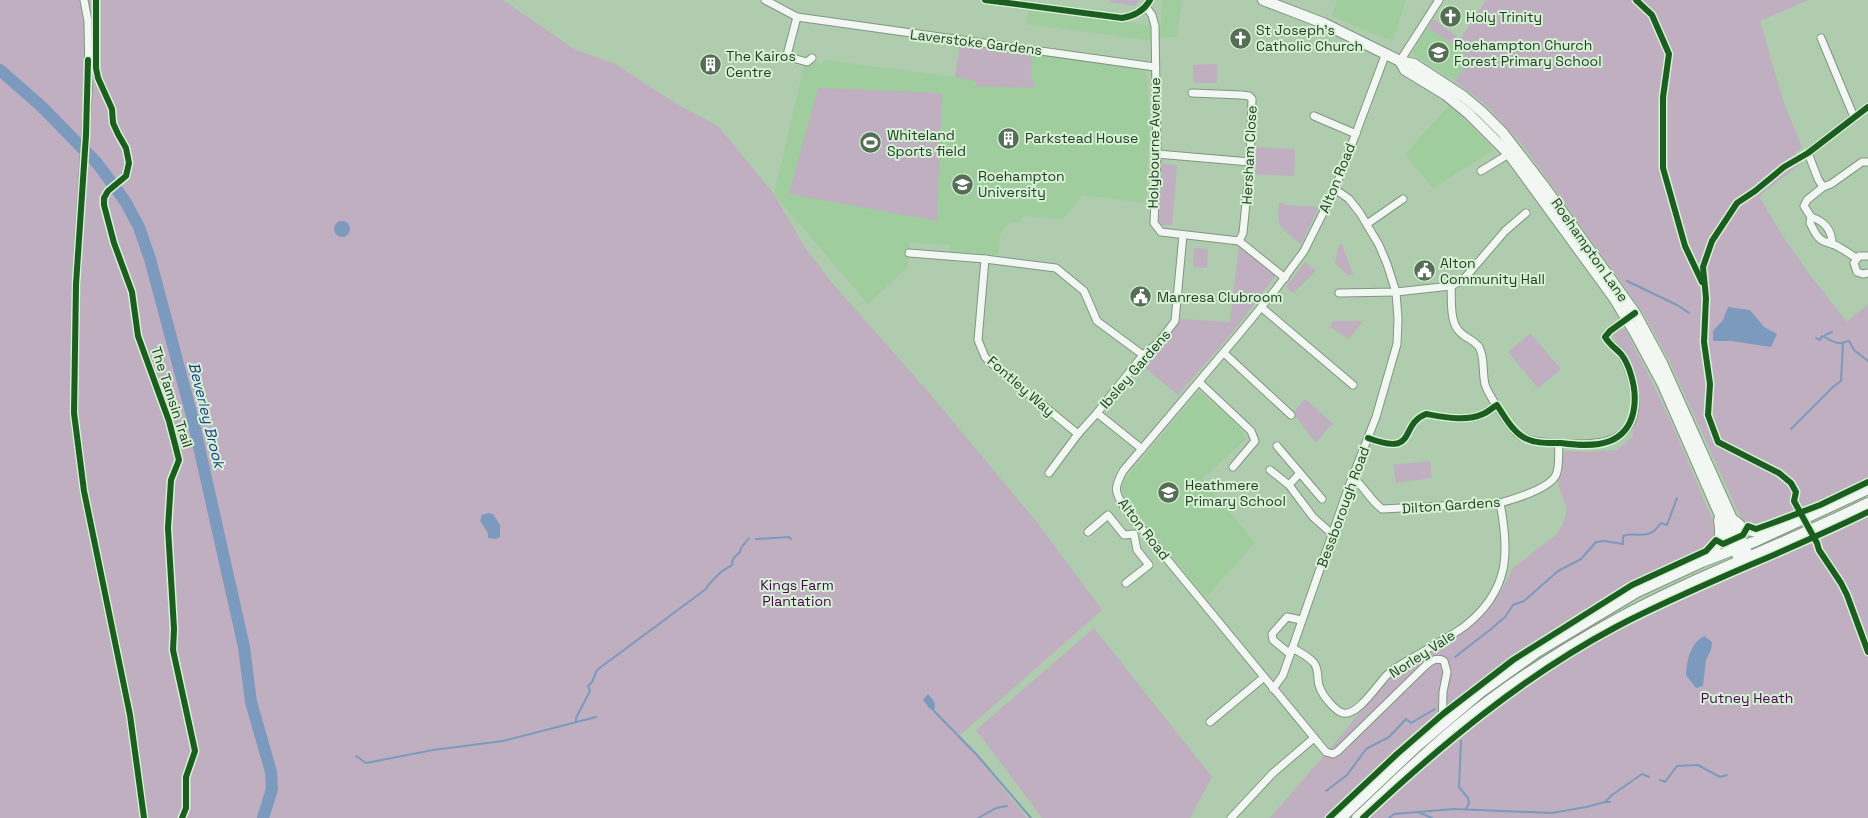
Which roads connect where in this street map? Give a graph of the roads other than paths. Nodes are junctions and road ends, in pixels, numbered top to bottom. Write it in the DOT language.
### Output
graph roads {
  1 [pos="84,0"];
  2 [pos="764,0"];
  3 [pos="985,0"];
  4 [pos="1264,0"];
  5 [pos="1439,0"];
  6 [pos="1026,3"];
  7 [pos="1148,3"];
  8 [pos="797,17"];
  9 [pos="1821,38"];
  10 [pos="1386,53"];
  11 [pos="812,58"];
  12 [pos="1400,61"];
  13 [pos="1155,67"];
  14 [pos="1192,93"];
  15 [pos="1868,107"];
  16 [pos="1314,116"];
  17 [pos="1854,117"];
  18 [pos="1356,134"];
  19 [pos="1513,152"];
  20 [pos="1157,154"];
  21 [pos="1250,162"];
  22 [pos="1868,162"];
  23 [pos="1481,171"];
  24 [pos="1823,186"];
  25 [pos="1335,189"];
  26 [pos="1403,199"];
  27 [pos="1526,213"];
  28 [pos="1811,216"];
  29 [pos="1368,224"];
  30 [pos="1183,235"];
  31 [pos="1239,241"];
  32 [pos="1832,244"];
  33 [pos="909,253"];
  34 [pos="1868,256"];
  35 [pos="1856,258"];
  36 [pos="984,259"];
  37 [pos="1868,273"];
  38 [pos="1285,278"];
  39 [pos="1451,286"];
  40 [pos="1396,292"];
  41 [pos="1339,293"];
  42 [pos="1261,307"];
  43 [pos="1631,316"];
  44 [pos="1224,353"];
  45 [pos="1143,355"];
  46 [pos="1199,382"];
  47 [pos="1353,385"];
  48 [pos="1497,405"];
  49 [pos="1097,413"];
  50 [pos="1291,415"];
  51 [pos="1078,434"];
  52 [pos="1368,438"];
  53 [pos="1559,443"];
  54 [pos="1277,446"];
  55 [pos="1142,449"];
  56 [pos="1233,467"];
  57 [pos="1270,470"];
  58 [pos="1049,473"];
  59 [pos="1300,473"];
  60 [pos="1352,477"];
  61 [pos="1289,485"];
  62 [pos="1868,489"];
  63 [pos="1322,499"];
  64 [pos="1500,503"];
  65 [pos="1868,503"];
  66 [pos="1718,510"];
  67 [pos="1730,518"];
  68 [pos="1142,528"];
  69 [pos="1088,532"];
  70 [pos="1772,533"];
  71 [pos="1134,534"];
  72 [pos="1332,534"];
  73 [pos="1739,547"];
  74 [pos="1744,559"];
  75 [pos="1702,562"];
  76 [pos="1126,583"];
  77 [pos="1301,620"];
  78 [pos="1291,651"];
  79 [pos="1263,678"];
  80 [pos="1273,689"];
  81 [pos="1210,722"];
  82 [pos="1442,725"];
  83 [pos="1314,738"];
  84 [pos="144,818"];
  85 [pos="1231,818"];
  86 [pos="1341,818"];
  87 [pos="1356,818"];
  1 -- 84 [label="street"];
  2 -- 8 [label="street, Laverstoke Gardens"];
  3 -- 6 [label="street"];
  4 -- 10 [label="highway, Roehampton Lane"];
  5 -- 12 [label="street"];
  6 -- 7 [label="street"];
  7 -- 13 [label="street, Holybourne Avenue"];
  8 -- 11 [label="street"];
  8 -- 13 [label="street, Laverstoke Gardens"];
  9 -- 17 [label="street"];
  10 -- 12 [label="highway, Roehampton Lane"];
  10 -- 18 [label="street, Alton Road"];
  12 -- 19 [label="highway, Roehampton Lane"];
  13 -- 20 [label="street, Holybourne Avenue"];
  14 -- 21 [label="street, Hersham Close"];
  15 -- 17 [label="street"];
  16 -- 18 [label="street"];
  17 -- 24 [label="street"];
  18 -- 25 [label="street, Alton Road"];
  19 -- 23 [label="street"];
  19 -- 43 [label="highway, Roehampton Lane"];
  20 -- 21 [label="street"];
  20 -- 30 [label="street, Holybourne Avenue"];
  21 -- 31 [label="street, Hersham Close"];
  22 -- 24 [label="street"];
  24 -- 28 [label="street"];
  25 -- 29 [label="street, Bessborough Road"];
  25 -- 38 [label="street, Alton Road"];
  26 -- 29 [label="street"];
  27 -- 39 [label="street"];
  28 -- 32 [label="street"];
  28 -- 32 [label="street"];
  29 -- 40 [label="street, Bessborough Road"];
  30 -- 31 [label="street, Holybourne Avenue"];
  30 -- 45 [label="street, Ibsley Gardens"];
  31 -- 38 [label="street"];
  32 -- 35 [label="street"];
  33 -- 36 [label="street"];
  34 -- 35 [label="street"];
  35 -- 37 [label="street"];
  36 -- 45 [label="street"];
  36 -- 51 [label="street, Fontley Way"];
  38 -- 42 [label="street, Alton Road"];
  39 -- 40 [label="street"];
  39 -- 48 [label="street"];
  40 -- 41 [label="street"];
  40 -- 52 [label="street, Bessborough Road"];
  42 -- 44 [label="street, Alton Road"];
  42 -- 47 [label="street"];
  43 -- 53 [label="street"];
  43 -- 66 [label="highway, Roehampton Lane"];
  43 -- 67 [label="highway, Roehampton Lane"];
  44 -- 46 [label="street, Alton Road"];
  44 -- 50 [label="street"];
  45 -- 49 [label="street, Ibsley Gardens"];
  46 -- 55 [label="street, Alton Road"];
  46 -- 56 [label="street"];
  48 -- 52 [label="street"];
  48 -- 53 [label="street"];
  49 -- 51 [label="street, Ibsley Gardens"];
  49 -- 55 [label="street, Ibsley Gardens"];
  51 -- 58 [label="street, Ibsley Gardens"];
  52 -- 60 [label="street, Bessborough Road"];
  53 -- 64 [label="street, Dilton Gardens"];
  54 -- 59 [label="street"];
  55 -- 68 [label="street, Alton Road"];
  57 -- 61 [label="street"];
  59 -- 61 [label="street"];
  59 -- 63 [label="street"];
  60 -- 64 [label="street, Dilton Gardens"];
  60 -- 72 [label="street, Bessborough Road"];
  61 -- 72 [label="street"];
  62 -- 70 [label="highway"];
  64 -- 78 [label="street, Norley Vale"];
  65 -- 74 [label="highway"];
  66 -- 73 [label="highway, Roehampton Lane"];
  66 -- 75 [label="highway"];
  67 -- 70 [label="highway"];
  67 -- 73 [label="highway, Roehampton Lane"];
  68 -- 71 [label="street"];
  68 -- 79 [label="street, Alton Road"];
  69 -- 71 [label="street"];
  70 -- 73 [label="highway"];
  71 -- 76 [label="street"];
  72 -- 77 [label="street, Bessborough Road"];
  73 -- 74 [label="highway"];
  73 -- 75 [label="highway"];
  74 -- 87 [label="highway"];
  75 -- 82 [label="highway"];
  77 -- 78 [label="street, Bessborough Road"];
  77 -- 78 [label="street"];
  78 -- 80 [label="street, Bessborough Road"];
  79 -- 80 [label="street, Alton Road"];
  79 -- 81 [label="street"];
  80 -- 83 [label="street, Alton Road"];
  82 -- 83 [label="street, Alton Road"];
  82 -- 86 [label="highway"];
  83 -- 85 [label="street"];
}
